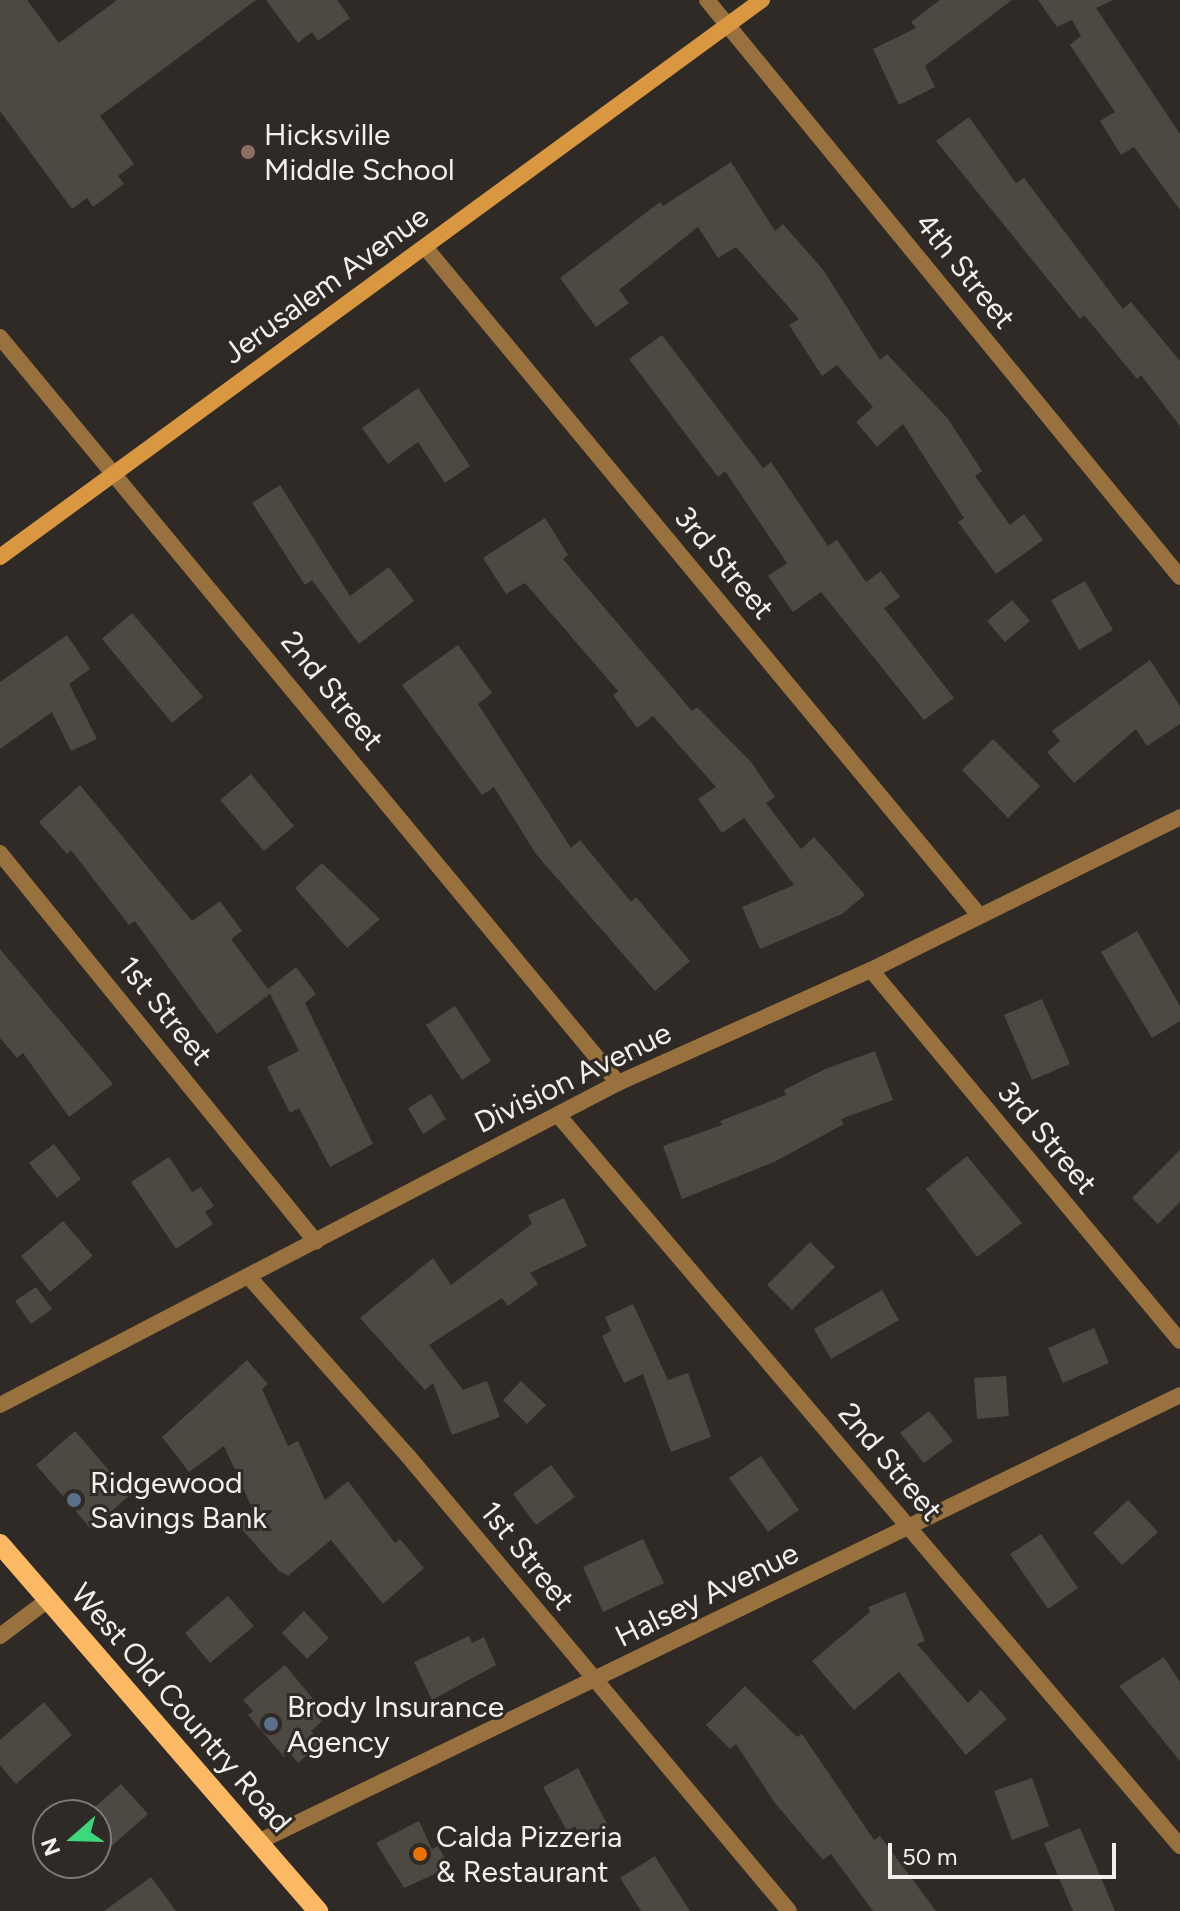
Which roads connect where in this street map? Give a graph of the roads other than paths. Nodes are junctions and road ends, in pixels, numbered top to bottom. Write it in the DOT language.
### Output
graph roads {
  1 [pos="707,0"];
  2 [pos="762,0"];
  3 [pos="728,25"];
  4 [pos="425,247"];
  5 [pos="0,337"];
  6 [pos="116,473"];
  7 [pos="0,557"];
  8 [pos="1180,577"];
  9 [pos="1180,817"];
  10 [pos="0,853"];
  11 [pos="979,915"];
  12 [pos="871,970"];
  13 [pos="618,1083"];
  14 [pos="558,1115"];
  15 [pos="316,1242"];
  16 [pos="249,1277"];
  17 [pos="1180,1341"];
  18 [pos="1180,1395"];
  19 [pos="0,1405"];
  20 [pos="909,1527"];
  21 [pos="0,1544"];
  22 [pos="48,1600"];
  23 [pos="0,1636"];
  24 [pos="594,1682"];
  25 [pos="258,1842"];
  26 [pos="1180,1846"];
  27 [pos="318,1911"];
  28 [pos="789,1911"];
  1 -- 3 [label="street, 4th Street"];
  2 -- 3 [label="main road, Jerusalem Avenue"];
  3 -- 4 [label="main road, Jerusalem Avenue"];
  3 -- 8 [label="street, 4th Street"];
  4 -- 6 [label="main road, Jerusalem Avenue"];
  4 -- 11 [label="street, 3rd Street"];
  5 -- 6 [label="street, 2nd Street"];
  6 -- 7 [label="main road, Jerusalem Avenue"];
  6 -- 13 [label="street, 2nd Street"];
  9 -- 11 [label="street, Division Avenue"];
  10 -- 15 [label="street, 1st Street"];
  11 -- 12 [label="street, Division Avenue"];
  12 -- 13 [label="street, Division Avenue"];
  12 -- 17 [label="street, 3rd Street"];
  13 -- 14 [label="street, Division Avenue"];
  14 -- 15 [label="street, Division Avenue"];
  14 -- 20 [label="street, 2nd Street"];
  15 -- 16 [label="street, Division Avenue"];
  16 -- 19 [label="street, Division Avenue"];
  16 -- 24 [label="street, 1st Street"];
  18 -- 20 [label="street, Halsey Avenue"];
  20 -- 24 [label="street, Halsey Avenue"];
  20 -- 26 [label="street, 2nd Street"];
  21 -- 22 [label="main road, West Old Country Road"];
  22 -- 23 [label="street"];
  22 -- 25 [label="main road, West Old Country Road"];
  24 -- 25 [label="street, Halsey Avenue"];
  24 -- 28 [label="street, 1st Street"];
  25 -- 27 [label="main road, West Old Country Road"];
}
